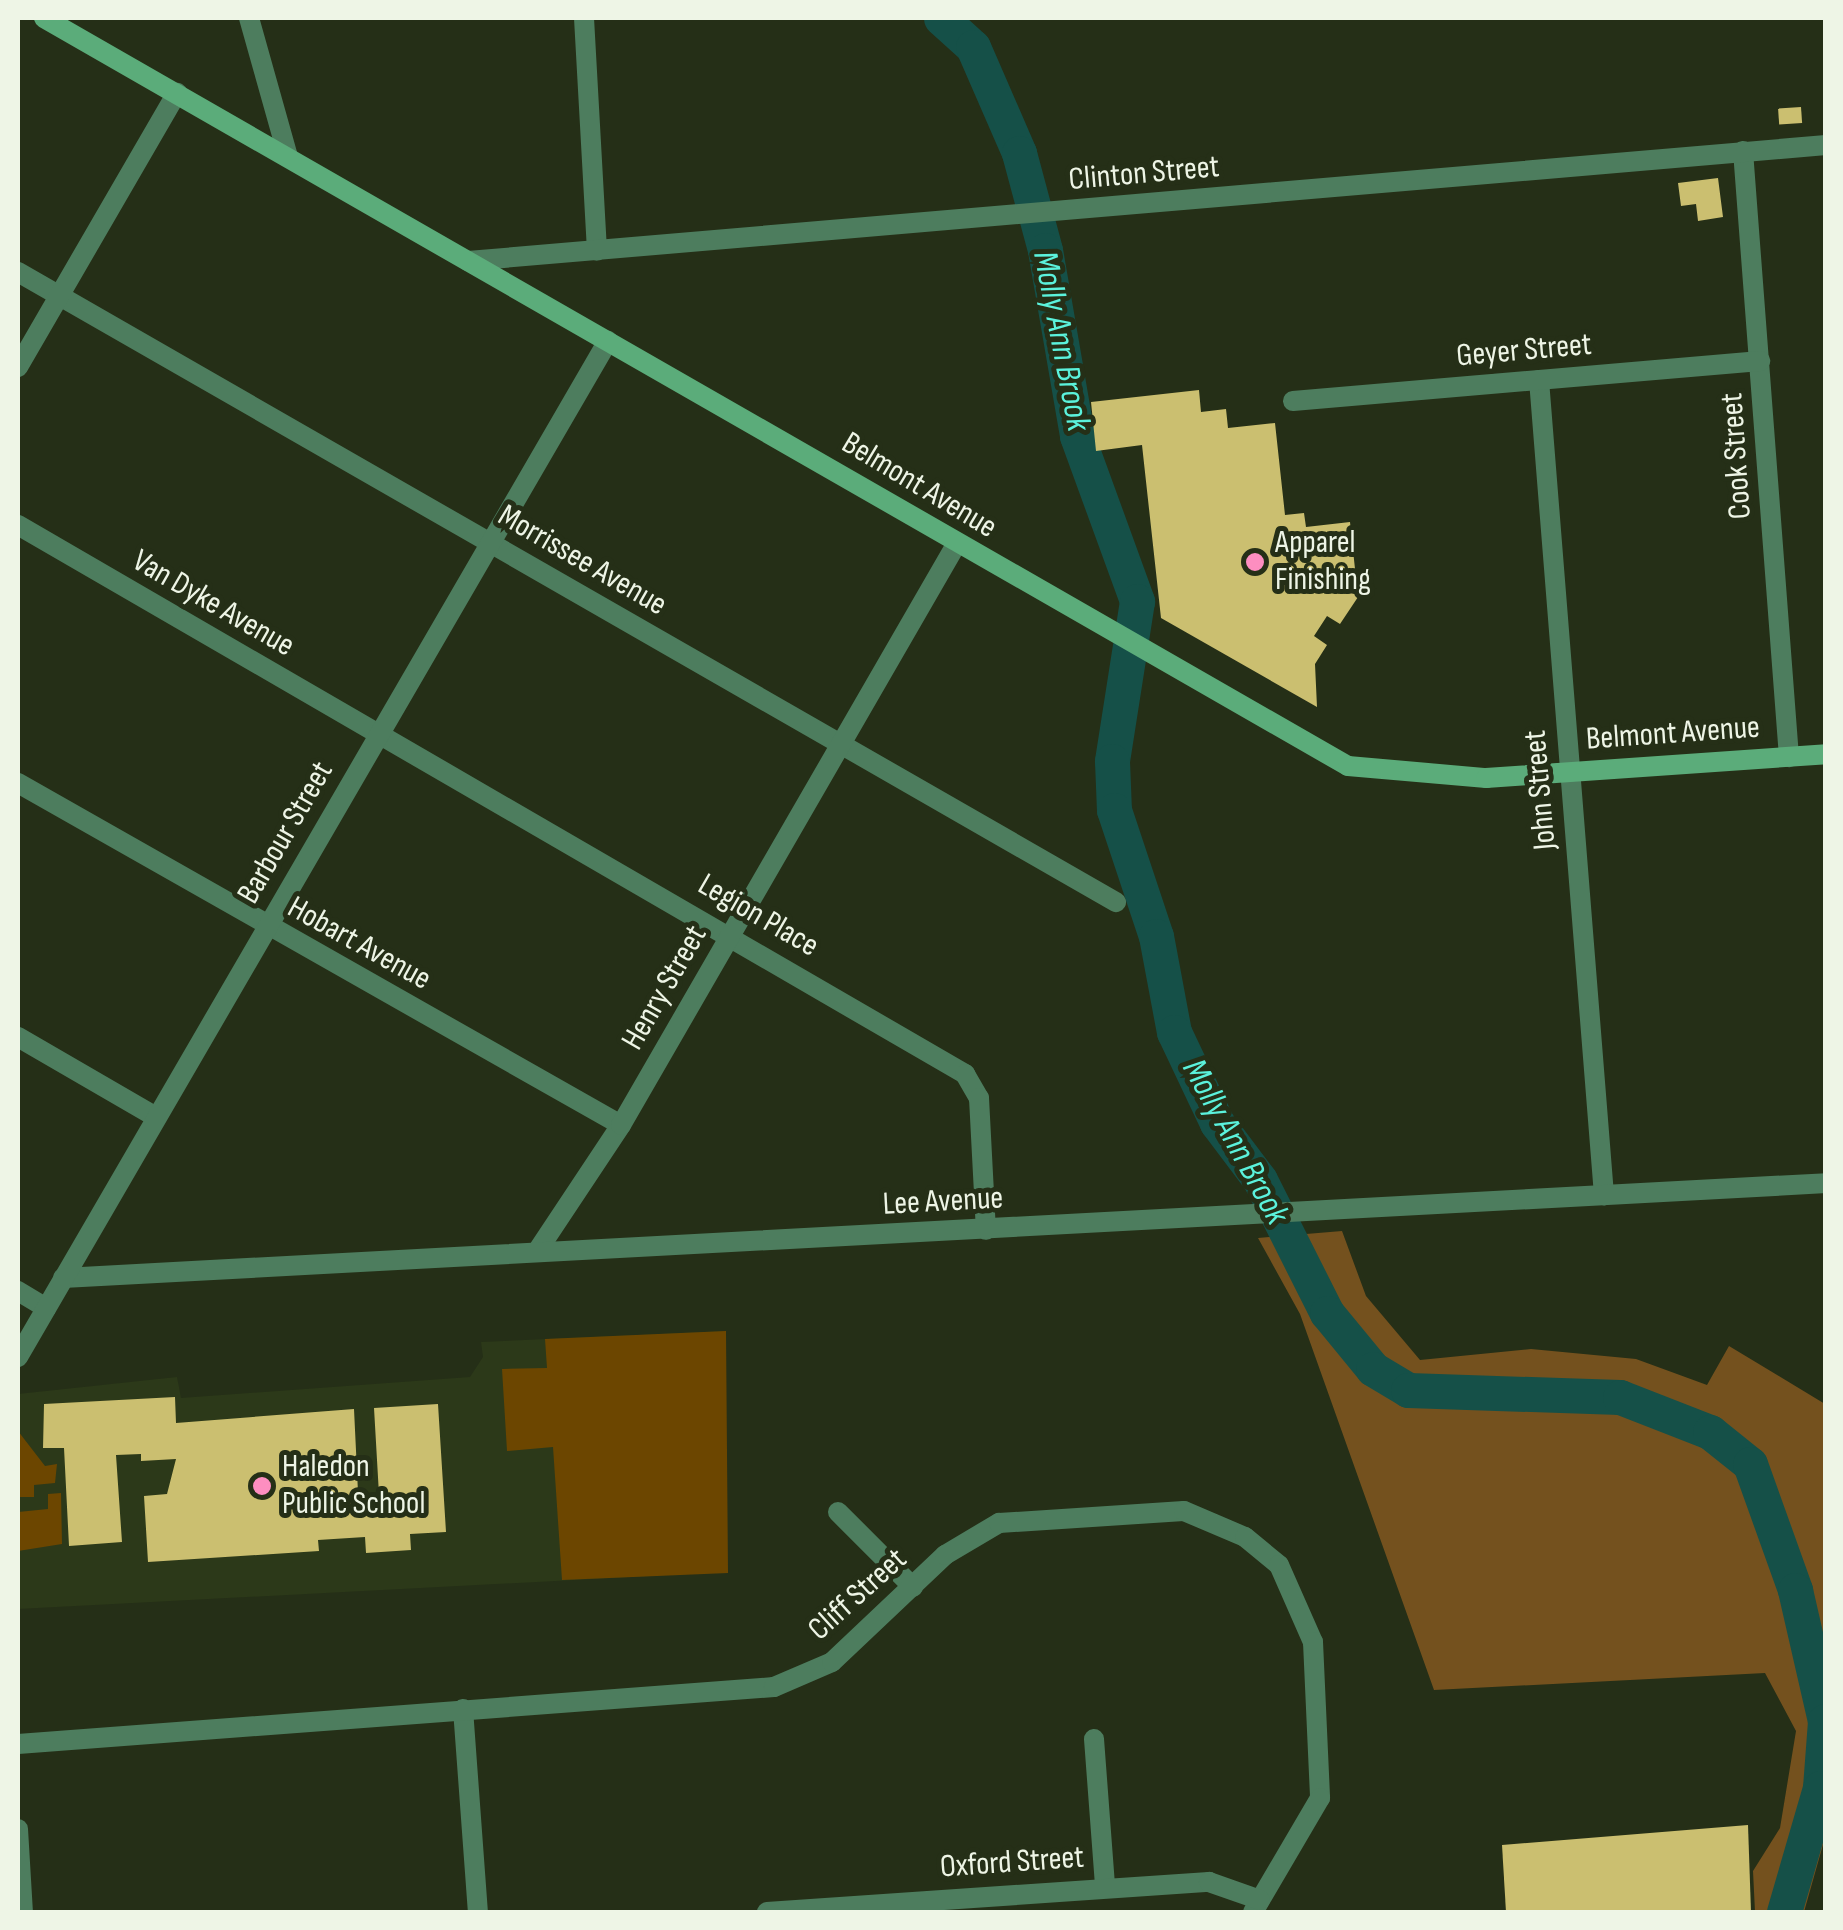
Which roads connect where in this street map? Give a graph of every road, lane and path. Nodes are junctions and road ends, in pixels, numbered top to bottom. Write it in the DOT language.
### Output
graph roads {
  1 [pos="44,18"];
  2 [pos="250,18"];
  3 [pos="584,18"];
  4 [pos="177,93"];
  5 [pos="1826,146"];
  6 [pos="1743,152"];
  7 [pos="288,157"];
  8 [pos="597,251"];
  9 [pos="468,260"];
  10 [pos="18,272"];
  11 [pos="59,296"];
  12 [pos="608,340"];
  13 [pos="1760,361"];
  14 [pos="18,367"];
  15 [pos="1539,380"];
  16 [pos="1293,401"];
  17 [pos="18,525"];
  18 [pos="490,543"];
  19 [pos="957,543"];
  20 [pos="378,734"];
  21 [pos="841,744"];
  22 [pos="1826,754"];
  23 [pos="1789,757"];
  24 [pos="1570,771"];
  25 [pos="18,783"];
  26 [pos="1116,902"];
  27 [pos="266,926"];
  28 [pos="731,934"];
  29 [pos="18,1037"];
  30 [pos="156,1117"];
  31 [pos="621,1125"];
  32 [pos="1826,1183"];
  33 [pos="1604,1195"];
  34 [pos="986,1230"];
  35 [pos="538,1250"];
  36 [pos="63,1278"];
  37 [pos="18,1291"];
  38 [pos="46,1308"];
  39 [pos="18,1357"];
  40 [pos="838,1512"];
  41 [pos="912,1587"];
  42 [pos="463,1709"];
  43 [pos="1094,1738"];
  44 [pos="18,1744"];
  45 [pos="18,1829"];
  46 [pos="1106,1886"];
  47 [pos="1256,1906"];
  48 [pos="906,1907"];
  49 [pos="23,1912"];
  50 [pos="478,1912"];
  51 [pos="767,1912"];
  1 -- 4 [label="main road, Belmont Avenue"];
  2 -- 7 [label="street"];
  3 -- 8 [label="street"];
  4 -- 7 [label="main road, Belmont Avenue"];
  4 -- 11 [label="street"];
  5 -- 6 [label="street, Clinton Street"];
  6 -- 8 [label="street, Clinton Street"];
  6 -- 13 [label="street, Cook Street"];
  7 -- 9 [label="main road, Belmont Avenue"];
  8 -- 9 [label="street, Clinton Street"];
  9 -- 12 [label="main road, Belmont Avenue"];
  10 -- 11 [label="street, Morrissee Avenue"];
  11 -- 14 [label="street"];
  11 -- 18 [label="street, Morrissee Avenue"];
  12 -- 18 [label="street, Barbour Street"];
  12 -- 19 [label="main road, Belmont Avenue"];
  13 -- 15 [label="street, Geyer Street"];
  13 -- 23 [label="street, Cook Street"];
  15 -- 16 [label="street, Geyer Street"];
  15 -- 24 [label="street, John Street"];
  17 -- 20 [label="street, Van Dyke Avenue"];
  18 -- 20 [label="street, Barbour Street"];
  18 -- 21 [label="street, Morrissee Avenue"];
  19 -- 21 [label="street, Henry Street"];
  19 -- 24 [label="main road, Belmont Avenue"];
  20 -- 27 [label="street, Barbour Street"];
  20 -- 28 [label="street, Legion Place"];
  21 -- 26 [label="street, Morrissee Avenue"];
  21 -- 28 [label="street, Henry Street"];
  22 -- 23 [label="main road, Belmont Avenue"];
  23 -- 24 [label="main road, Belmont Avenue"];
  24 -- 33 [label="street, John Street"];
  25 -- 27 [label="street, Hobart Avenue"];
  27 -- 30 [label="street, Barbour Street"];
  27 -- 31 [label="street, Hobart Avenue"];
  28 -- 31 [label="street, Henry Street"];
  28 -- 34 [label="street, Legion Place"];
  29 -- 30 [label="street"];
  30 -- 36 [label="street, Barbour Street"];
  31 -- 35 [label="street, Henry Street"];
  32 -- 33 [label="street, Lee Avenue"];
  33 -- 34 [label="street, Lee Avenue"];
  34 -- 35 [label="street, Lee Avenue"];
  35 -- 36 [label="street, Lee Avenue"];
  36 -- 38 [label="street, Barbour Street"];
  37 -- 38 [label="street"];
  38 -- 39 [label="street, Barbour Street"];
  40 -- 41 [label="street"];
  41 -- 42 [label="street, Cliff Street"];
  41 -- 47 [label="street, Cliff Street"];
  42 -- 44 [label="street, Cliff Street"];
  42 -- 50 [label="street"];
  43 -- 46 [label="street"];
  45 -- 49 [label="street"];
  46 -- 47 [label="street, Oxford Street"];
  46 -- 48 [label="street, Oxford Street"];
  48 -- 51 [label="street, Oxford Street"];
}
